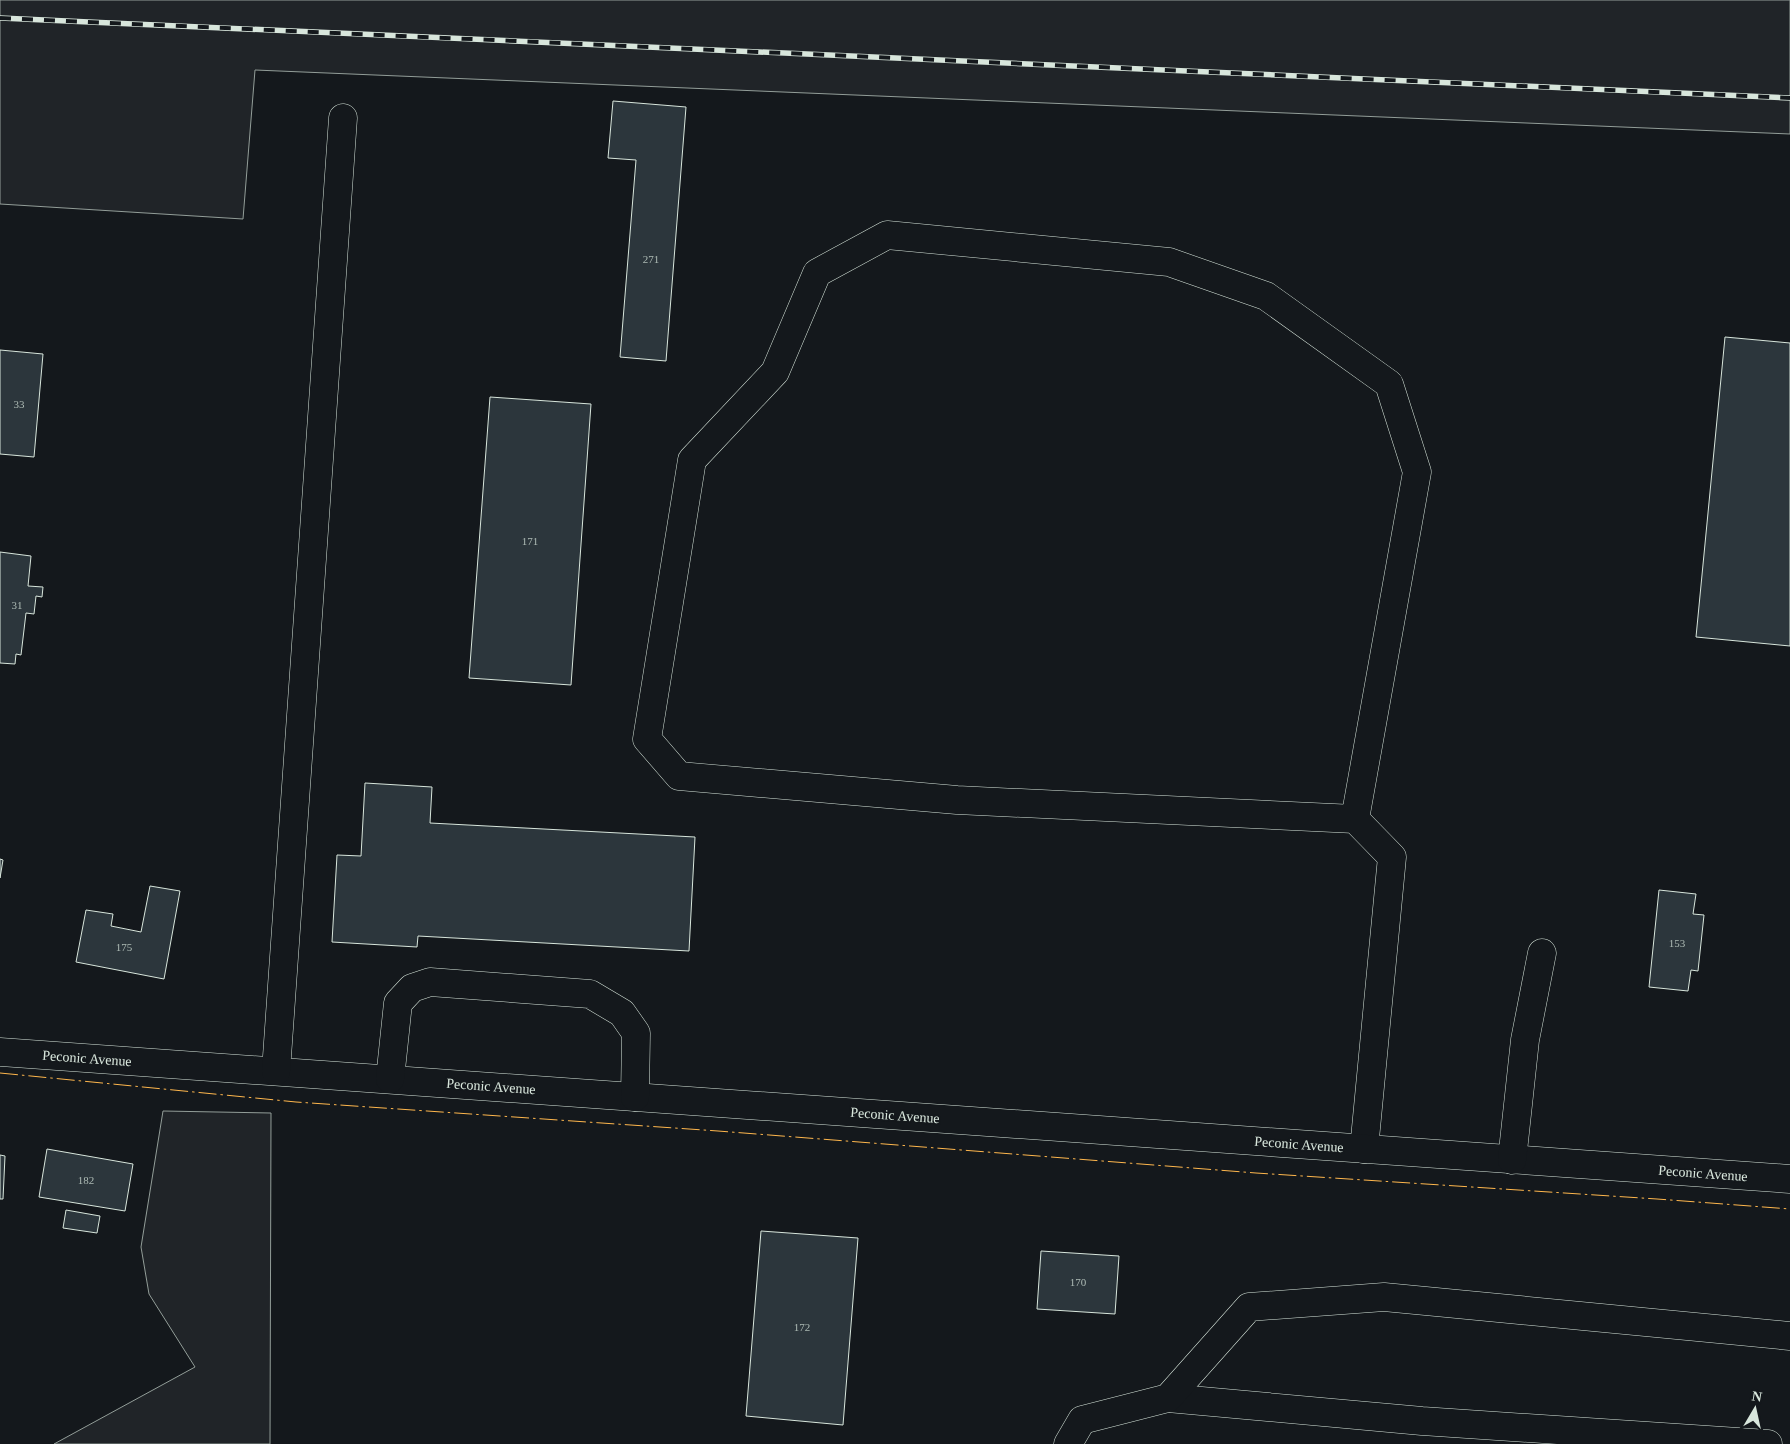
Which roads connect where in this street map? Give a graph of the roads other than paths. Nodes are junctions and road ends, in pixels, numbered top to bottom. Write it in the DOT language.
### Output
graph roads {
  1 [pos="343,118"];
  2 [pos="1355,818"];
  3 [pos="1542,953"];
  4 [pos="0,1052"];
  5 [pos="276,1071"];
  6 [pos="390,1079"];
  7 [pos="635,1097"];
  8 [pos="1364,1149"];
  9 [pos="1512,1160"];
  10 [pos="1790,1179"];
  11 [pos="1790,1336"];
  12 [pos="1168,1398"];
  13 [pos="1068,1444"];
  14 [pos="1768,1444"];
  1 -- 5 [label="street"];
  2 -- 2 [label="street"];
  2 -- 8 [label="street"];
  3 -- 9 [label="street"];
  4 -- 5 [label="street, Peconic Avenue"];
  5 -- 6 [label="street, Peconic Avenue"];
  6 -- 7 [label="street, Peconic Avenue"];
  6 -- 7 [label="street"];
  7 -- 8 [label="street, Peconic Avenue"];
  8 -- 9 [label="street, Peconic Avenue"];
  9 -- 10 [label="street, Peconic Avenue"];
  11 -- 12 [label="street"];
  12 -- 13 [label="street"];
  12 -- 14 [label="street"];
}
